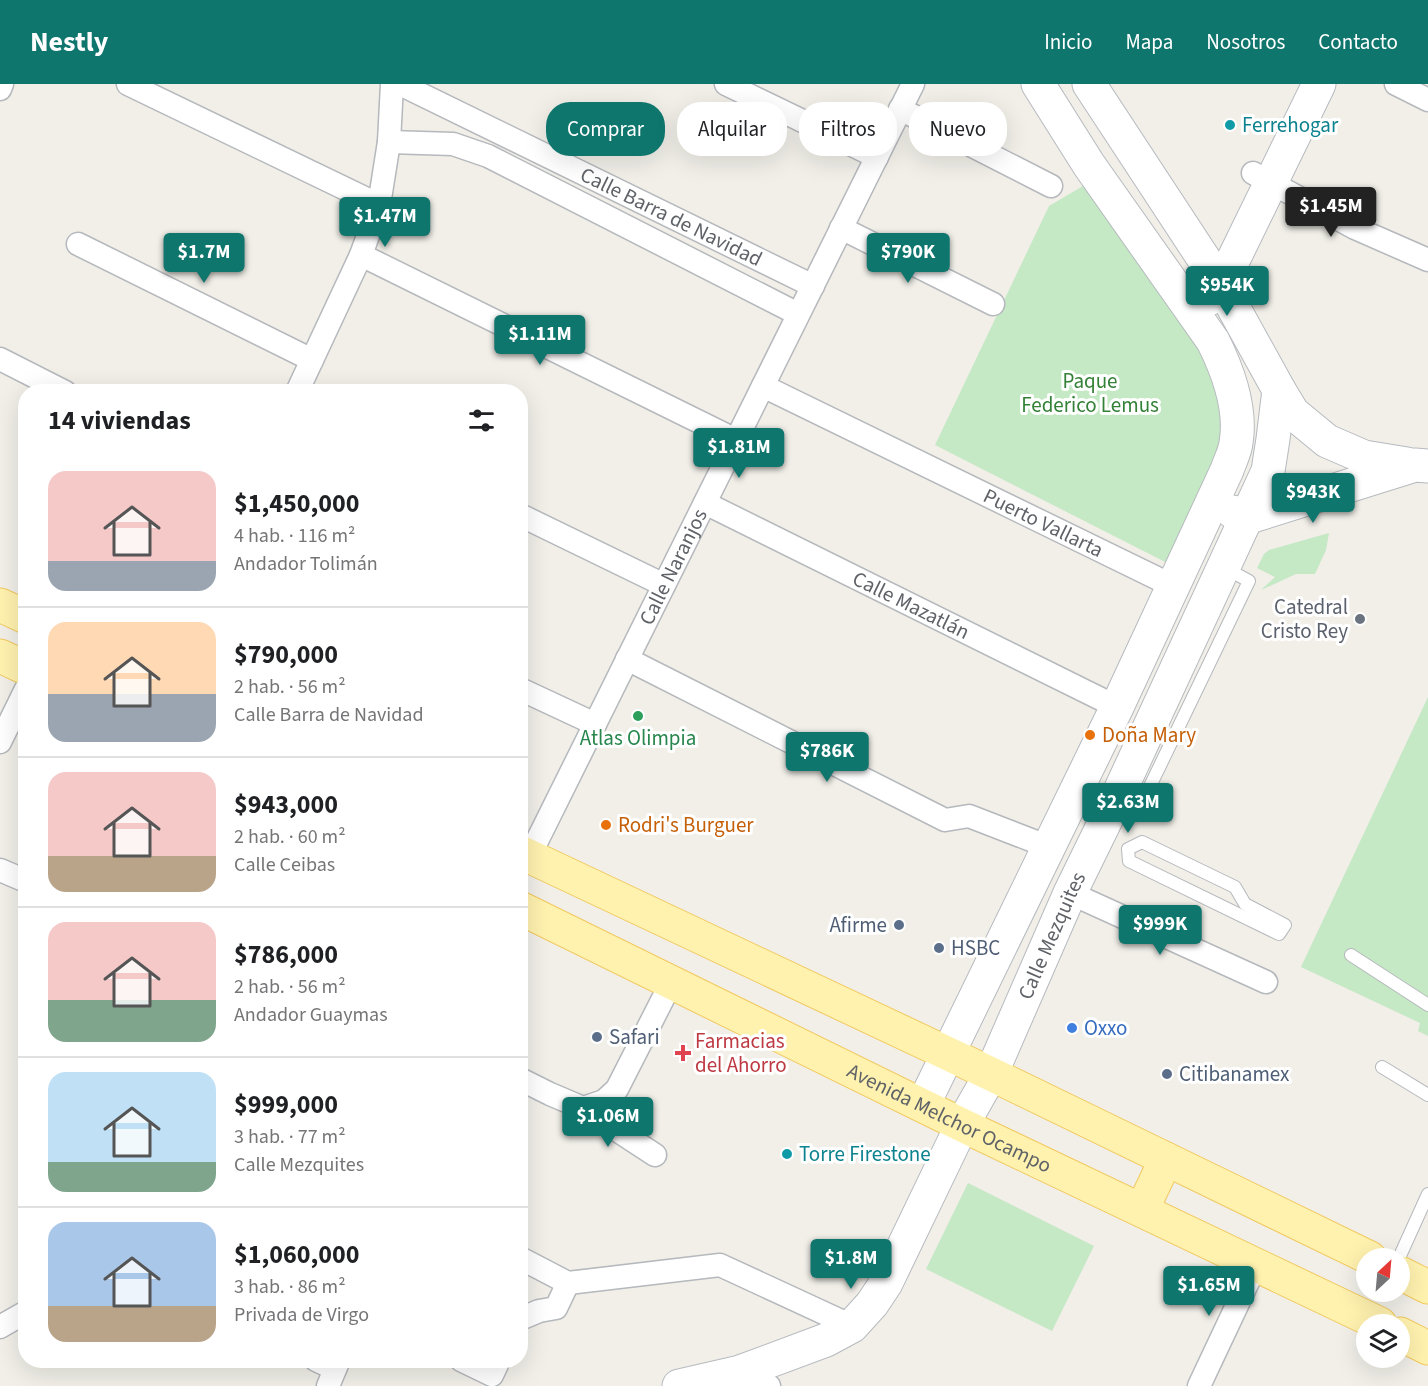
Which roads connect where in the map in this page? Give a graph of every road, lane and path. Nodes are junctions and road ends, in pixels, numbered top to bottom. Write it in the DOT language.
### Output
graph roads {
  1 [pos="2,84"];
  2 [pos="128,84"];
  3 [pos="392,84"];
  4 [pos="400,84"];
  5 [pos="726,84"];
  6 [pos="913,84"];
  7 [pos="1038,84"];
  8 [pos="1089,84"];
  9 [pos="1296,84"];
  10 [pos="1319,84"];
  11 [pos="1396,84"];
  12 [pos="0,89"];
  13 [pos="1428,100"];
  14 [pos="900,109"];
  15 [pos="389,142"];
  16 [pos="877,157"];
  17 [pos="1262,178"];
  18 [pos="1051,186"];
  19 [pos="379,205"];
  20 [pos="841,228"];
  21 [pos="78,244"];
  22 [pos="361,255"];
  23 [pos="1428,260"];
  24 [pos="1214,275"];
  25 [pos="813,286"];
  26 [pos="993,304"];
  27 [pos="1187,306"];
  28 [pos="798,314"];
  29 [pos="0,359"];
  30 [pos="312,360"];
  31 [pos="49,384"];
  32 [pos="301,384"];
  33 [pos="763,386"];
  34 [pos="1279,390"];
  35 [pos="736,440"];
  36 [pos="1422,465"];
  37 [pos="1212,502"];
  38 [pos="705,503"];
  39 [pos="1246,518"];
  40 [pos="528,519"];
  41 [pos="664,585"];
  42 [pos="1173,586"];
  43 [pos="0,605"];
  44 [pos="18,613"];
  45 [pos="0,656"];
  46 [pos="627,659"];
  47 [pos="18,664"];
  48 [pos="528,693"];
  49 [pos="18,705"];
  50 [pos="1117,707"];
  51 [pos="595,724"];
  52 [pos="0,742"];
  53 [pos="1113,842"];
  54 [pos="1049,847"];
  55 [pos="528,849"];
  56 [pos="528,856"];
  57 [pos="0,870"];
  58 [pos="18,878"];
  59 [pos="1070,893"];
  60 [pos="528,912"];
  61 [pos="1351,955"];
  62 [pos="672,981"];
  63 [pos="1266,982"];
  64 [pos="1428,1005"];
  65 [pos="947,1055"];
  66 [pos="1382,1067"];
  67 [pos="991,1074"];
  68 [pos="528,1083"];
  69 [pos="1428,1095"];
  70 [pos="923,1105"];
  71 [pos="583,1108"];
  72 [pos="962,1125"];
  73 [pos="656,1155"];
  74 [pos="1166,1159"];
  75 [pos="1428,1194"];
  76 [pos="1142,1210"];
  77 [pos="1404,1248"];
  78 [pos="1356,1251"];
  79 [pos="528,1262"];
  80 [pos="1256,1265"];
  81 [pos="1410,1278"];
  82 [pos="568,1283"];
  83 [pos="1428,1287"];
  84 [pos="1359,1314"];
  85 [pos="528,1316"];
  86 [pos="18,1317"];
  87 [pos="852,1326"];
  88 [pos="0,1327"];
  89 [pos="1410,1339"];
  90 [pos="1428,1348"];
  91 [pos="478,1368"];
  92 [pos="495,1368"];
  93 [pos="740,1372"];
  94 [pos="681,1386"];
  95 [pos="769,1386"];
  96 [pos="1199,1386"];
  1 -- 12 [label="street"];
  2 -- 19 [label="street"];
  3 -- 15 [label="street"];
  4 -- 25 [label="street, Calle Barra de Navidad"];
  5 -- 16 [label="street"];
  6 -- 14 [label="street, Calle Naranjos"];
  7 -- 27 [label="street, Calle Mezquites"];
  8 -- 24 [label="street"];
  9 -- 17 [label="street"];
  10 -- 17 [label="street"];
  11 -- 13 [label="street"];
  14 -- 16 [label="street, Calle Naranjos"];
  14 -- 18 [label="street"];
  15 -- 19 [label="street"];
  15 -- 28 [label="street, Calle Barra de Navidad"];
  16 -- 20 [label="street, Calle Naranjos"];
  17 -- 23 [label="street"];
  17 -- 24 [label="street"];
  19 -- 22 [label="street"];
  20 -- 25 [label="street, Calle Naranjos"];
  20 -- 26 [label="street"];
  21 -- 30 [label="street"];
  22 -- 30 [label="street"];
  22 -- 35 [label="street"];
  24 -- 27 [label="street"];
  24 -- 34 [label="street"];
  25 -- 28 [label="street, Calle Naranjos"];
  27 -- 37 [label="street, Calle Mezquites"];
  28 -- 33 [label="street, Calle Naranjos"];
  29 -- 31 [label="street"];
  30 -- 32 [label="street"];
  33 -- 35 [label="street, Calle Naranjos"];
  33 -- 42 [label="street, Puerto Vallarta"];
  34 -- 36 [label="street"];
  34 -- 39 [label="street, Calle Mezquites"];
  35 -- 38 [label="street, Calle Naranjos"];
  36 -- 39 [label="street"];
  37 -- 39 [label="street"];
  37 -- 42 [label="street, Calle Mezquites"];
  38 -- 41 [label="street, Calle Naranjos"];
  38 -- 50 [label="street, Calle Mazatlán"];
  39 -- 53 [label="street, Calle Mezquites"];
  40 -- 41 [label="street"];
  41 -- 46 [label="street, Calle Naranjos"];
  42 -- 50 [label="street, Calle Mezquites"];
  43 -- 44 [label="main road"];
  45 -- 47 [label="main road"];
  46 -- 51 [label="street, Calle Naranjos"];
  46 -- 54 [label="street"];
  48 -- 51 [label="street"];
  49 -- 52 [label="street"];
  50 -- 54 [label="street, Calle Mezquites"];
  51 -- 55 [label="street, Calle Naranjos"];
  53 -- 53 [label="lane"];
  53 -- 59 [label="street, Calle Mezquites"];
  54 -- 65 [label="street, Calle Mezquites"];
  56 -- 65 [label="main road"];
  57 -- 58 [label="street"];
  59 -- 63 [label="street"];
  59 -- 67 [label="street, Calle Mezquites"];
  60 -- 62 [label="main road, Avenida Melchor Ocampo"];
  61 -- 64 [label="lane"];
  62 -- 70 [label="main road, Avenida Melchor Ocampo"];
  62 -- 71 [label="street"];
  65 -- 67 [label="main road"];
  65 -- 70 [label="street, Calle Mezquites"];
  66 -- 69 [label="lane"];
  67 -- 72 [label="street, Calle Mezquites"];
  67 -- 74 [label="main road"];
  68 -- 71 [label="street"];
  70 -- 72 [label="main road, Avenida Melchor Ocampo"];
  71 -- 73 [label="street"];
  72 -- 76 [label="main road, Avenida Melchor Ocampo"];
  72 -- 87 [label="street, Calle Mezquites"];
  74 -- 76 [label="main road"];
  74 -- 78 [label="main road"];
  75 -- 77 [label="lane"];
  76 -- 80 [label="main road, Avenida Melchor Ocampo"];
  79 -- 82 [label="street"];
  80 -- 84 [label="main road, Avenida Melchor Ocampo"];
  80 -- 96 [label="street"];
  81 -- 83 [label="main road"];
  82 -- 85 [label="street"];
  82 -- 87 [label="street"];
  86 -- 88 [label="street"];
  87 -- 93 [label="street, Calle Mezquites"];
  89 -- 90 [label="main road"];
  91 -- 92 [label="street"];
  93 -- 94 [label="street, Calle Mezquites"];
  93 -- 95 [label="street"];
}
